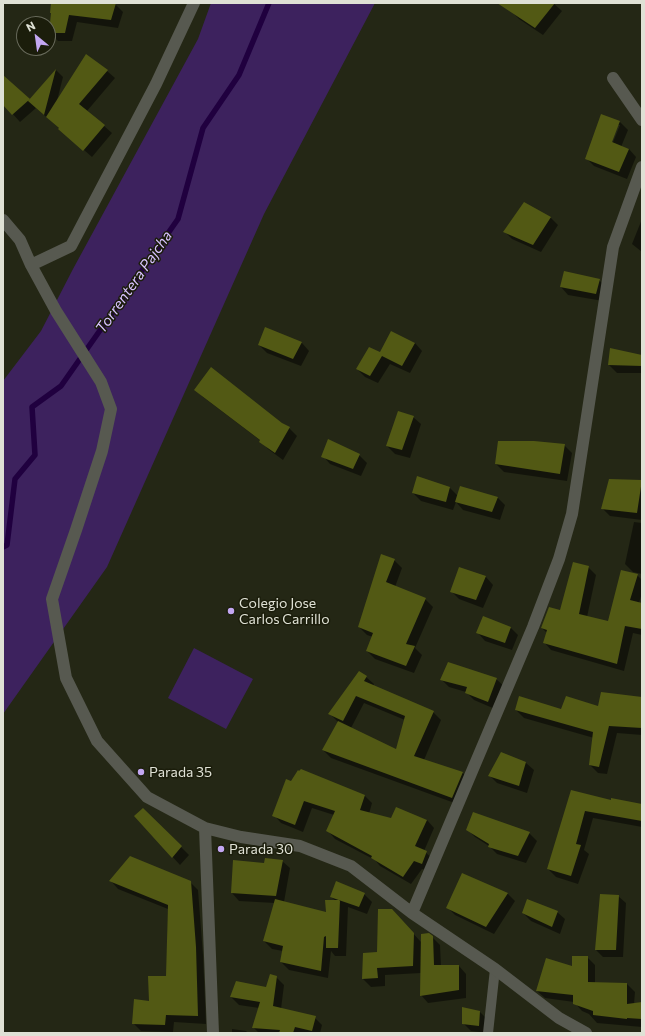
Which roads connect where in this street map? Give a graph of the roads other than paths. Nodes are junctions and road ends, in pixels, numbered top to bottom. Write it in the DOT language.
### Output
graph roads {
  1 [pos="194,3"];
  2 [pos="613,78"];
  3 [pos="642,120"];
  4 [pos="642,167"];
  5 [pos="3,220"];
  6 [pos="31,265"];
  7 [pos="205,828"];
  8 [pos="412,913"];
  9 [pos="496,969"];
  10 [pos="213,1033"];
  11 [pos="488,1033"];
  12 [pos="586,1033"];
  1 -- 6 [label="street"];
  2 -- 3 [label="street"];
  4 -- 8 [label="street"];
  5 -- 6 [label="street"];
  6 -- 7 [label="street"];
  7 -- 8 [label="street"];
  7 -- 10 [label="street"];
  8 -- 9 [label="street"];
  9 -- 11 [label="lane"];
  9 -- 12 [label="street"];
}
